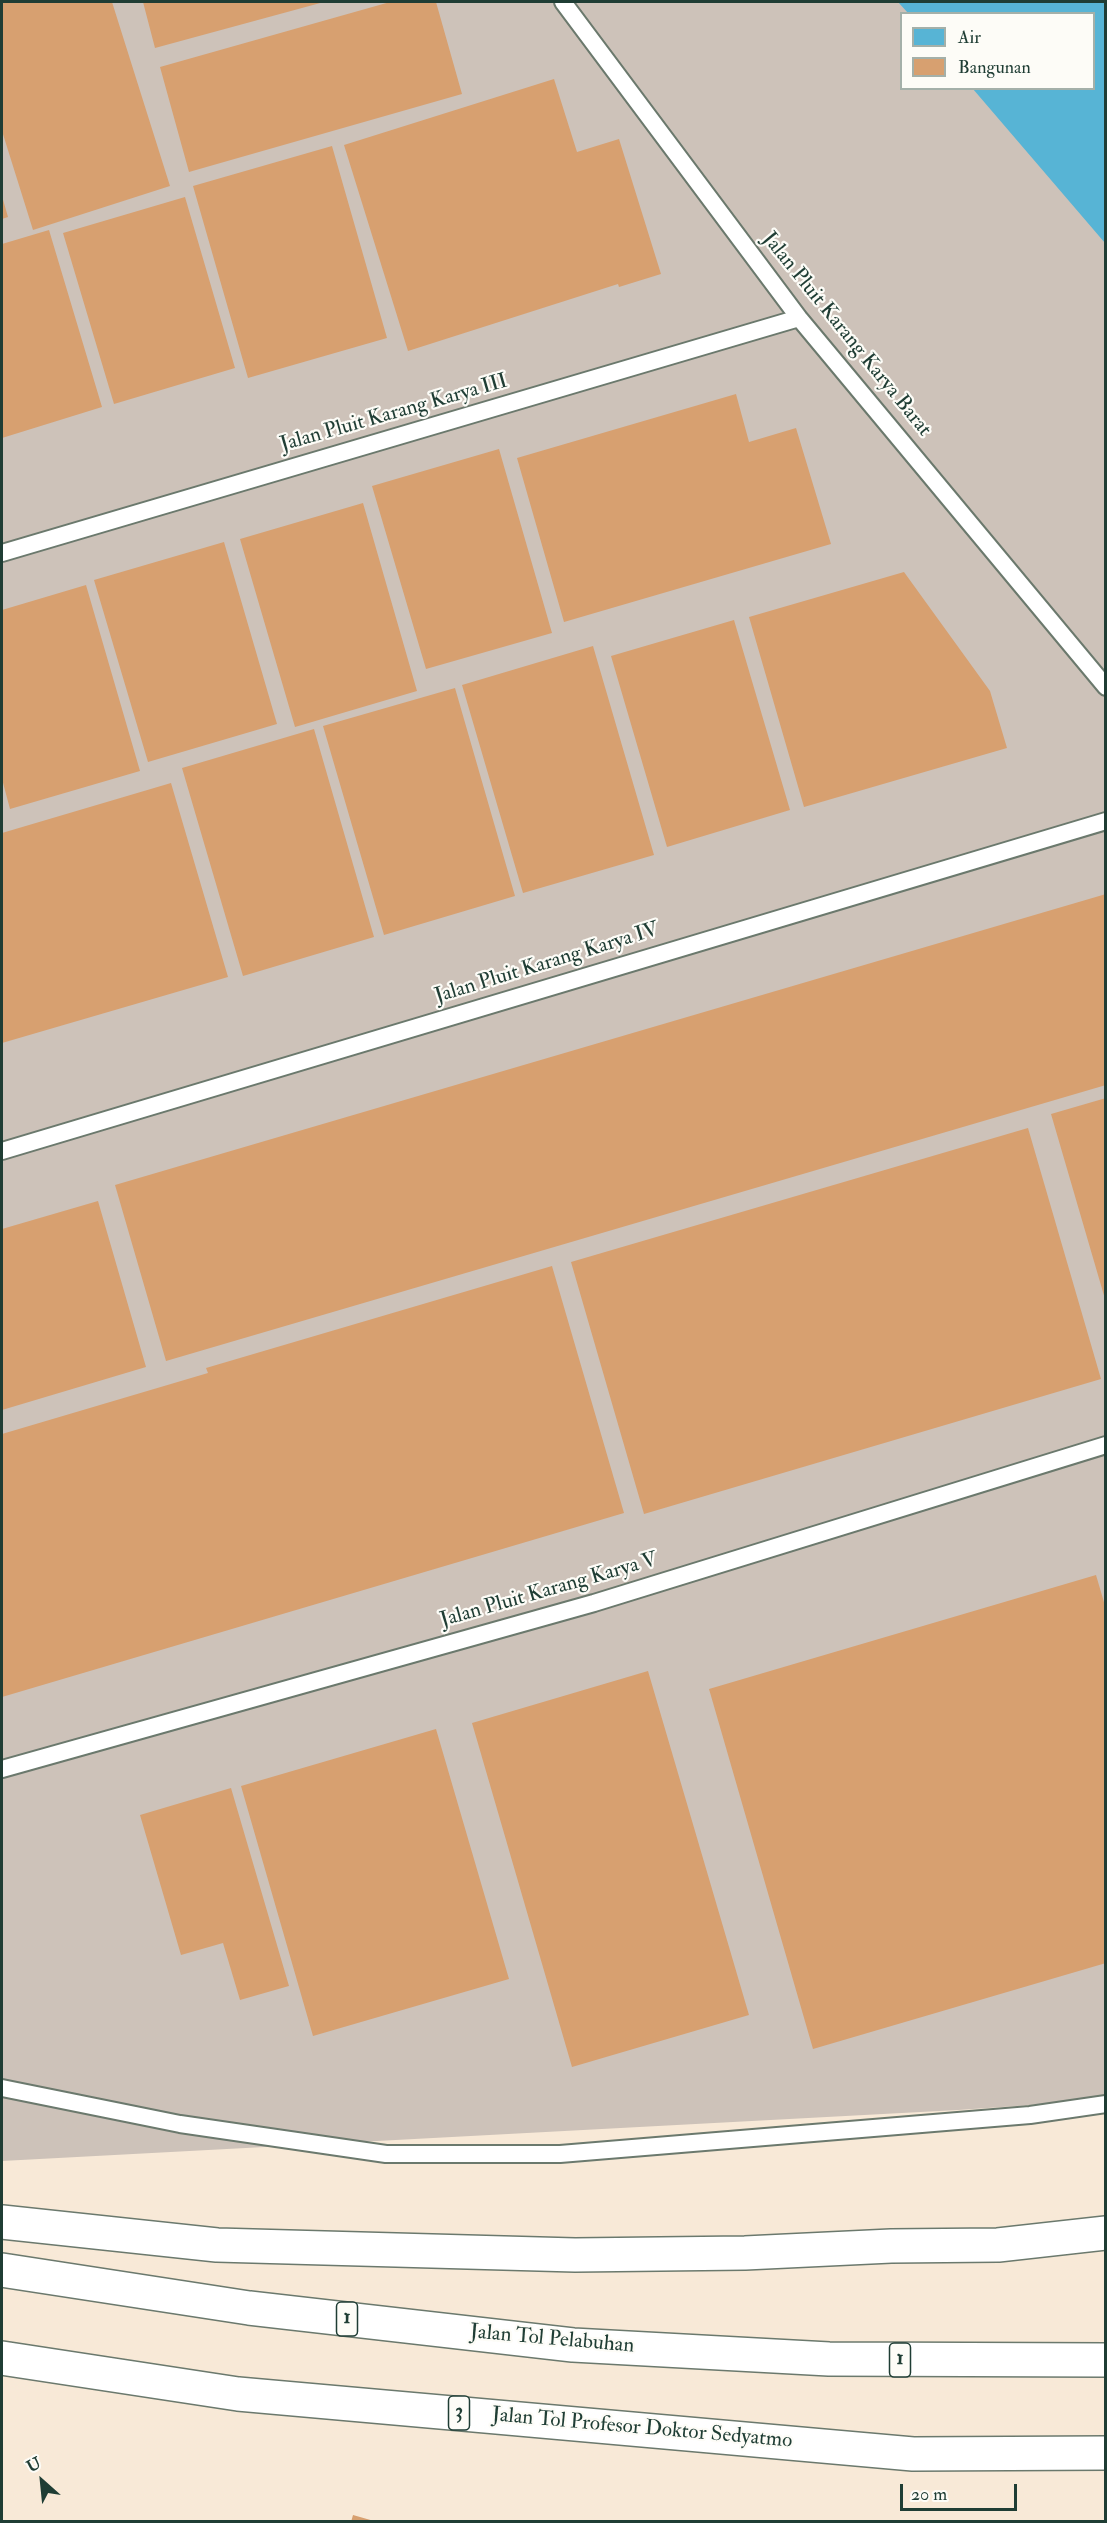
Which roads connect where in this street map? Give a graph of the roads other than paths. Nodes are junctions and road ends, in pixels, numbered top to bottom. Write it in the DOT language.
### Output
graph roads {
  1 [pos="563,2"];
  2 [pos="799,318"];
  3 [pos="2,553"];
  4 [pos="1106,687"];
  5 [pos="1106,821"];
  6 [pos="2,1151"];
  7 [pos="1106,1445"];
  8 [pos="2,1769"];
  9 [pos="2,2088"];
  10 [pos="1106,2104"];
  11 [pos="2,2222"];
  12 [pos="1106,2233"];
  13 [pos="2,2270"];
  14 [pos="2,2358"];
  15 [pos="1106,2360"];
  16 [pos="1106,2454"];
  1 -- 2 [label="lane, Jalan Pluit Karang Karya Barat"];
  2 -- 3 [label="lane, Jalan Pluit Karang Karya III"];
  2 -- 4 [label="lane, Jalan Pluit Karang Karya Barat"];
  5 -- 6 [label="lane, Jalan Pluit Karang Karya IV"];
  7 -- 8 [label="lane, Jalan Pluit Karang Karya V"];
  9 -- 10 [label="lane"];
  11 -- 12 [label="highway"];
  13 -- 15 [label="highway, Jalan Tol Pelabuhan / 1"];
  14 -- 16 [label="highway, Jalan Tol Profesor Doktor Sedyatmo / 3"];
}
